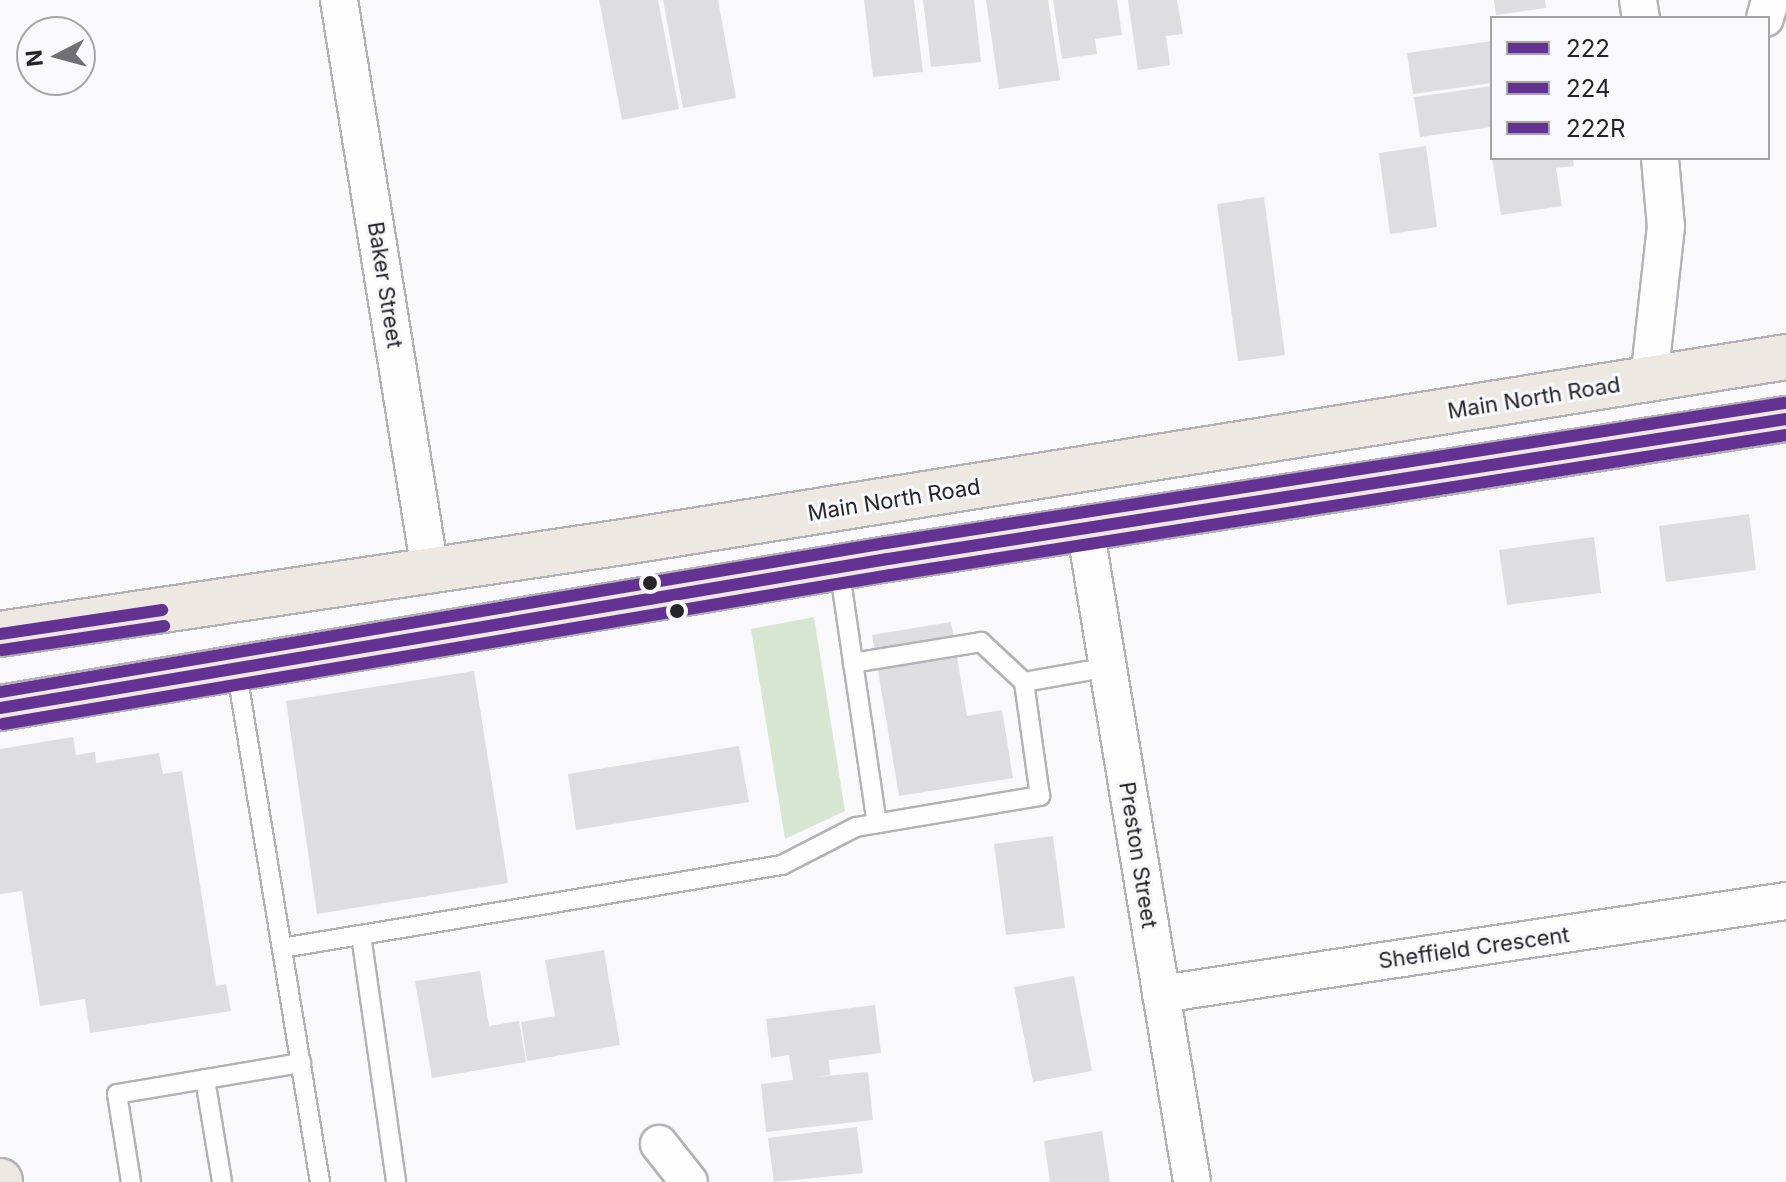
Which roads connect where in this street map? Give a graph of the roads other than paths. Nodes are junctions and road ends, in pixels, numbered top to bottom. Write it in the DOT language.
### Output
graph roads {
  1 [pos="339,0"];
  2 [pos="1660,160"];
  3 [pos="1786,357"];
  4 [pos="1649,380"];
  5 [pos="1786,419"];
  6 [pos="1658,441"];
  7 [pos="1074,471"];
  8 [pos="1085,527"];
  9 [pos="839,567"];
  10 [pos="430,571"];
  11 [pos="0,634"];
  12 [pos="853,663"];
  13 [pos="236,667"];
  14 [pos="1108,667"];
  15 [pos="1024,682"];
  16 [pos="0,708"];
  17 [pos="877,823"];
  18 [pos="1786,901"];
  19 [pos="361,935"];
  20 [pos="282,948"];
  21 [pos="1161,994"];
  22 [pos="301,1063"];
  23 [pos="205,1079"];
  24 [pos="659,1144"];
  25 [pos="131,1182"];
  26 [pos="222,1182"];
  27 [pos="320,1182"];
  28 [pos="396,1182"];
  29 [pos="689,1182"];
  30 [pos="1192,1182"];
  1 -- 10 [label="street, Baker Street"];
  2 -- 4 [label="street"];
  3 -- 4 [label="highway, Main North Road"];
  4 -- 6 [label="highway"];
  4 -- 7 [label="highway, Main North Road"];
  5 -- 6 [label="highway"];
  6 -- 8 [label="highway"];
  7 -- 8 [label="highway"];
  7 -- 10 [label="highway, Main North Road"];
  8 -- 9 [label="highway"];
  8 -- 14 [label="street, Preston Street"];
  9 -- 12 [label="lane"];
  9 -- 13 [label="highway"];
  10 -- 11 [label="highway, Main North Road"];
  12 -- 15 [label="lane"];
  12 -- 17 [label="lane"];
  13 -- 16 [label="highway"];
  13 -- 20 [label="lane"];
  14 -- 15 [label="lane"];
  14 -- 21 [label="street, Preston Street"];
  15 -- 17 [label="lane"];
  17 -- 19 [label="lane"];
  18 -- 21 [label="street, Sheffield Crescent"];
  19 -- 20 [label="lane"];
  19 -- 28 [label="lane"];
  20 -- 22 [label="lane"];
  21 -- 30 [label="street, Preston Street"];
  22 -- 23 [label="lane"];
  22 -- 27 [label="lane"];
  23 -- 25 [label="lane"];
  23 -- 26 [label="lane"];
  24 -- 29 [label="street"];
}
